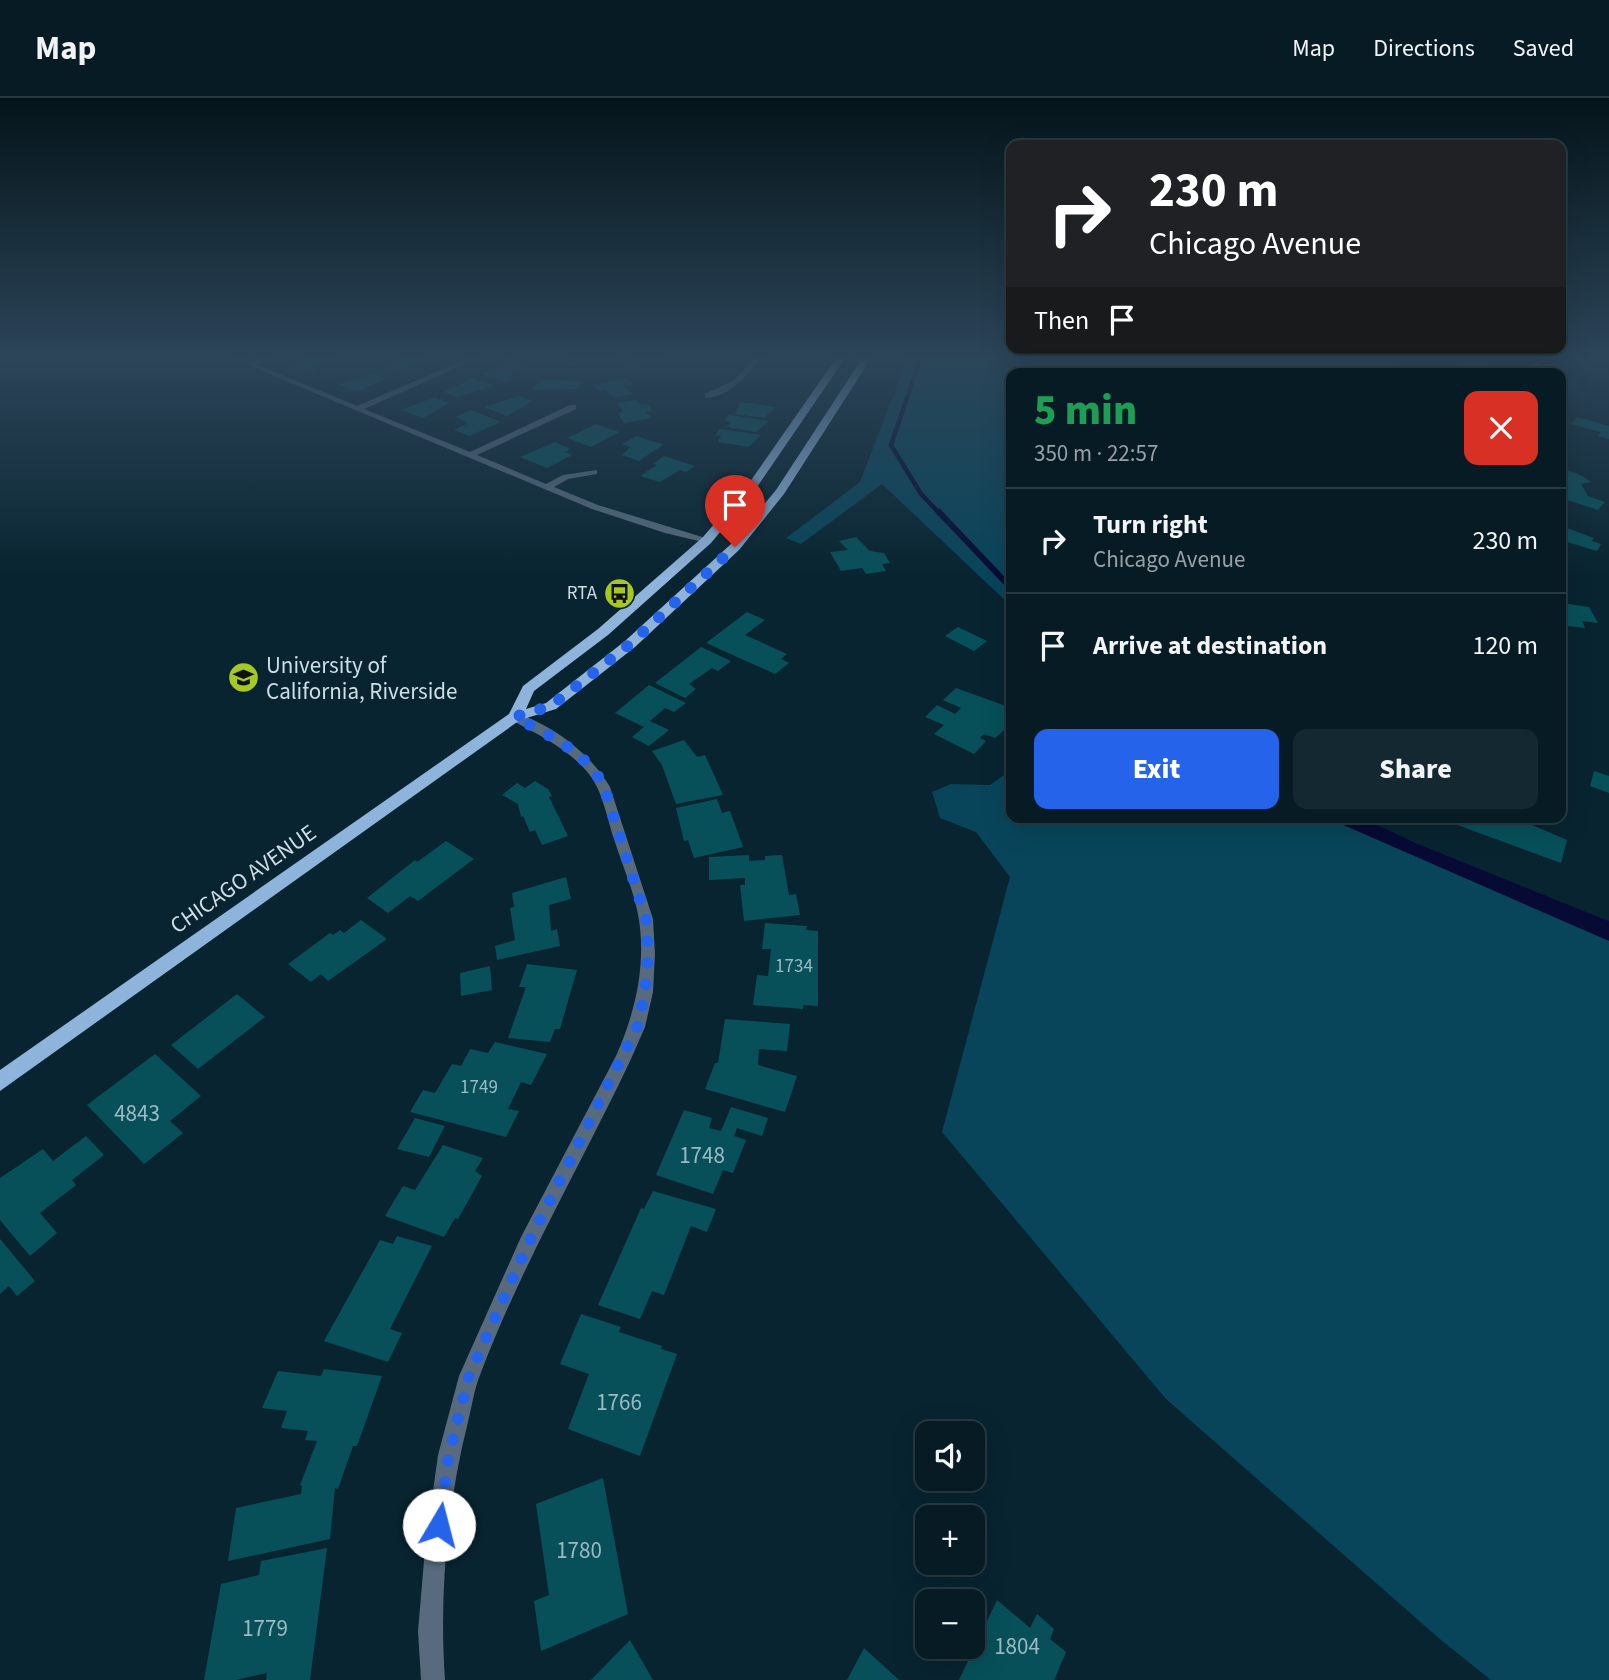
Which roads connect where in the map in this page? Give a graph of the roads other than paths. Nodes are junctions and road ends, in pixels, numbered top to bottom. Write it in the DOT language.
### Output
graph roads {
  1 [pos="408,431"];
  2 [pos="522,431"];
  3 [pos="791,431"];
  4 [pos="820,431"];
  5 [pos="469,456"];
  6 [pos="594,472"];
  7 [pos="547,487"];
  8 [pos="755,523"];
  9 [pos="707,540"];
  10 [pos="660,617"];
  11 [pos="515,717"];
  12 [pos="0,1082"];
  13 [pos="433,1680"];
  1 -- 5 [label="street"];
  2 -- 5 [label="street"];
  3 -- 9 [label="main road, CHICAGO AVENUE"];
  4 -- 8 [label="main road, CHICAGO AVENUE"];
  5 -- 7 [label="street"];
  6 -- 7 [label="street"];
  7 -- 9 [label="street"];
  8 -- 9 [label="main road"];
  8 -- 10 [label="main road, CHICAGO AVENUE"];
  9 -- 10 [label="main road"];
  9 -- 11 [label="main road, CHICAGO AVENUE"];
  10 -- 11 [label="main road, CHICAGO AVENUE"];
  11 -- 12 [label="main road, CHICAGO AVENUE"];
  11 -- 13 [label="street"];
}
